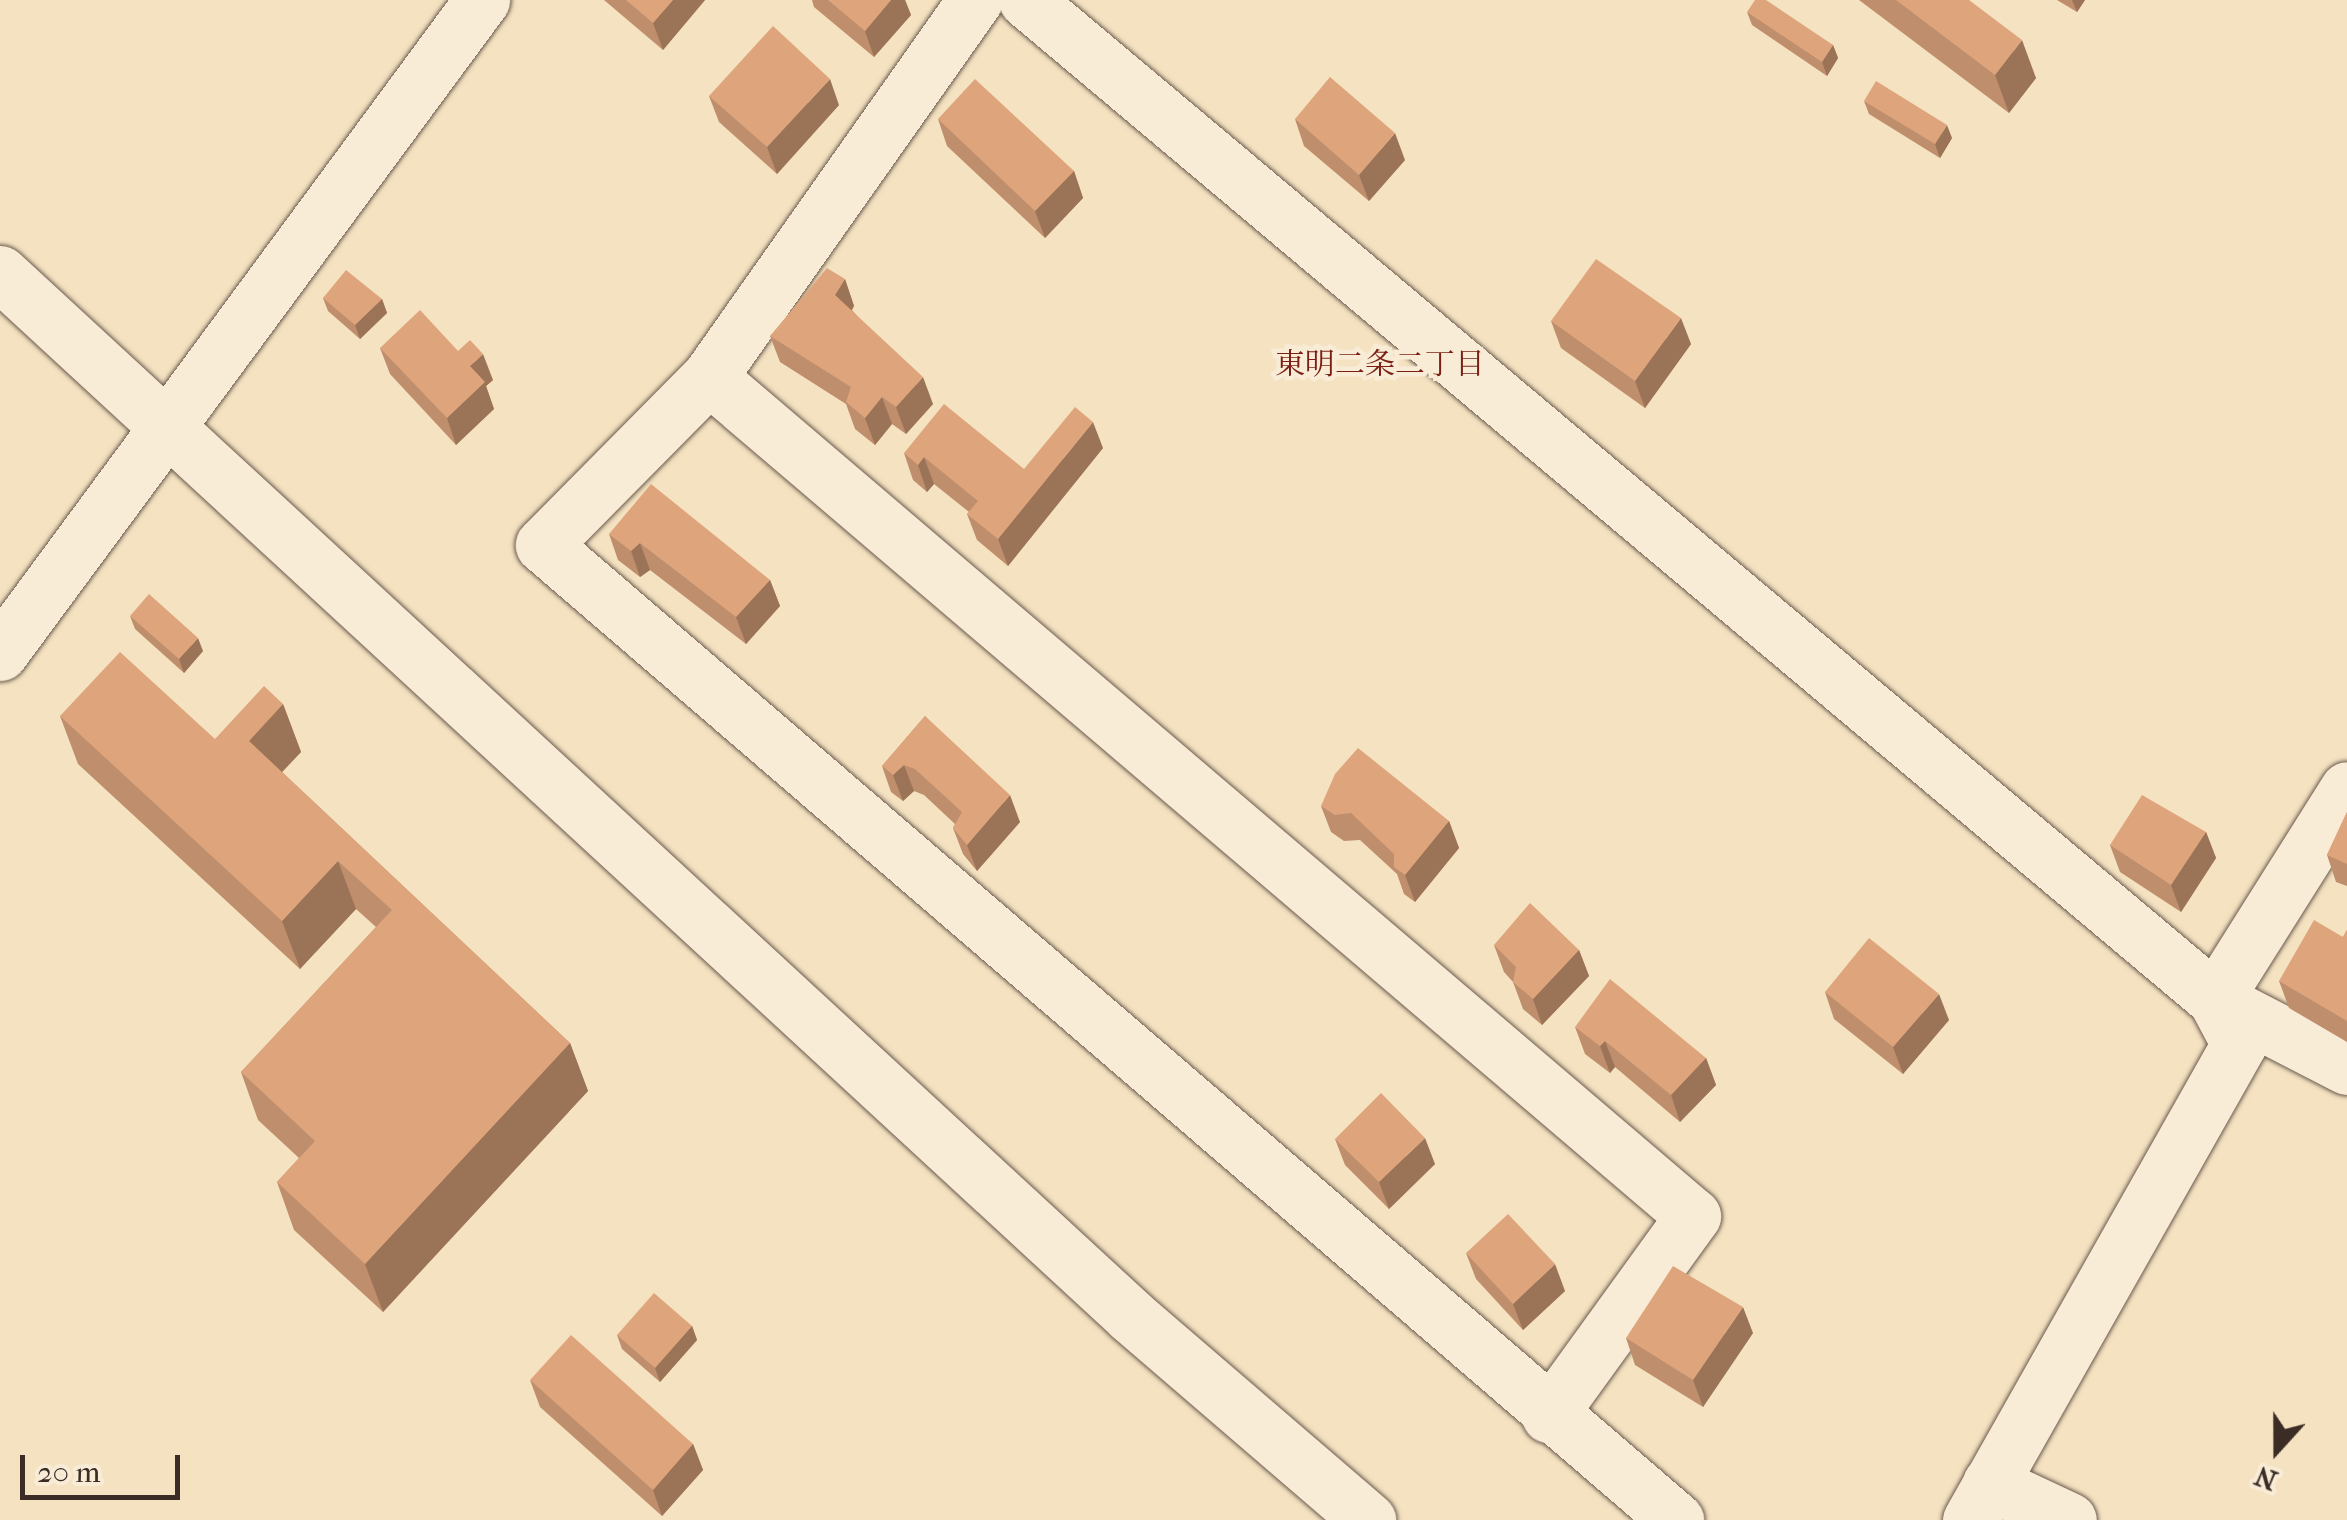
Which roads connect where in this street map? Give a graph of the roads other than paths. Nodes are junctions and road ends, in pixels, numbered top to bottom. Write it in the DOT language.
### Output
graph roads {
  1 [pos="482,0"];
  2 [pos="975,0"];
  3 [pos="1026,0"];
  4 [pos="0,273"];
  5 [pos="709,377"];
  6 [pos="166,423"];
  7 [pos="0,653"];
  8 [pos="2347,789"];
  9 [pos="2215,1000"];
  10 [pos="2347,1066"];
  11 [pos="1548,1414"];
  12 [pos="1980,1501"];
  13 [pos="1368,1520"];
  14 [pos="1676,1520"];
  15 [pos="2069,1520"];
  1 -- 6 [label="street"];
  2 -- 5 [label="street"];
  3 -- 9 [label="street"];
  4 -- 6 [label="street"];
  5 -- 11 [label="street"];
  5 -- 11 [label="street"];
  6 -- 7 [label="street"];
  6 -- 13 [label="street"];
  8 -- 9 [label="street"];
  9 -- 10 [label="street"];
  9 -- 12 [label="street"];
  11 -- 14 [label="street"];
  12 -- 15 [label="street"];
}
